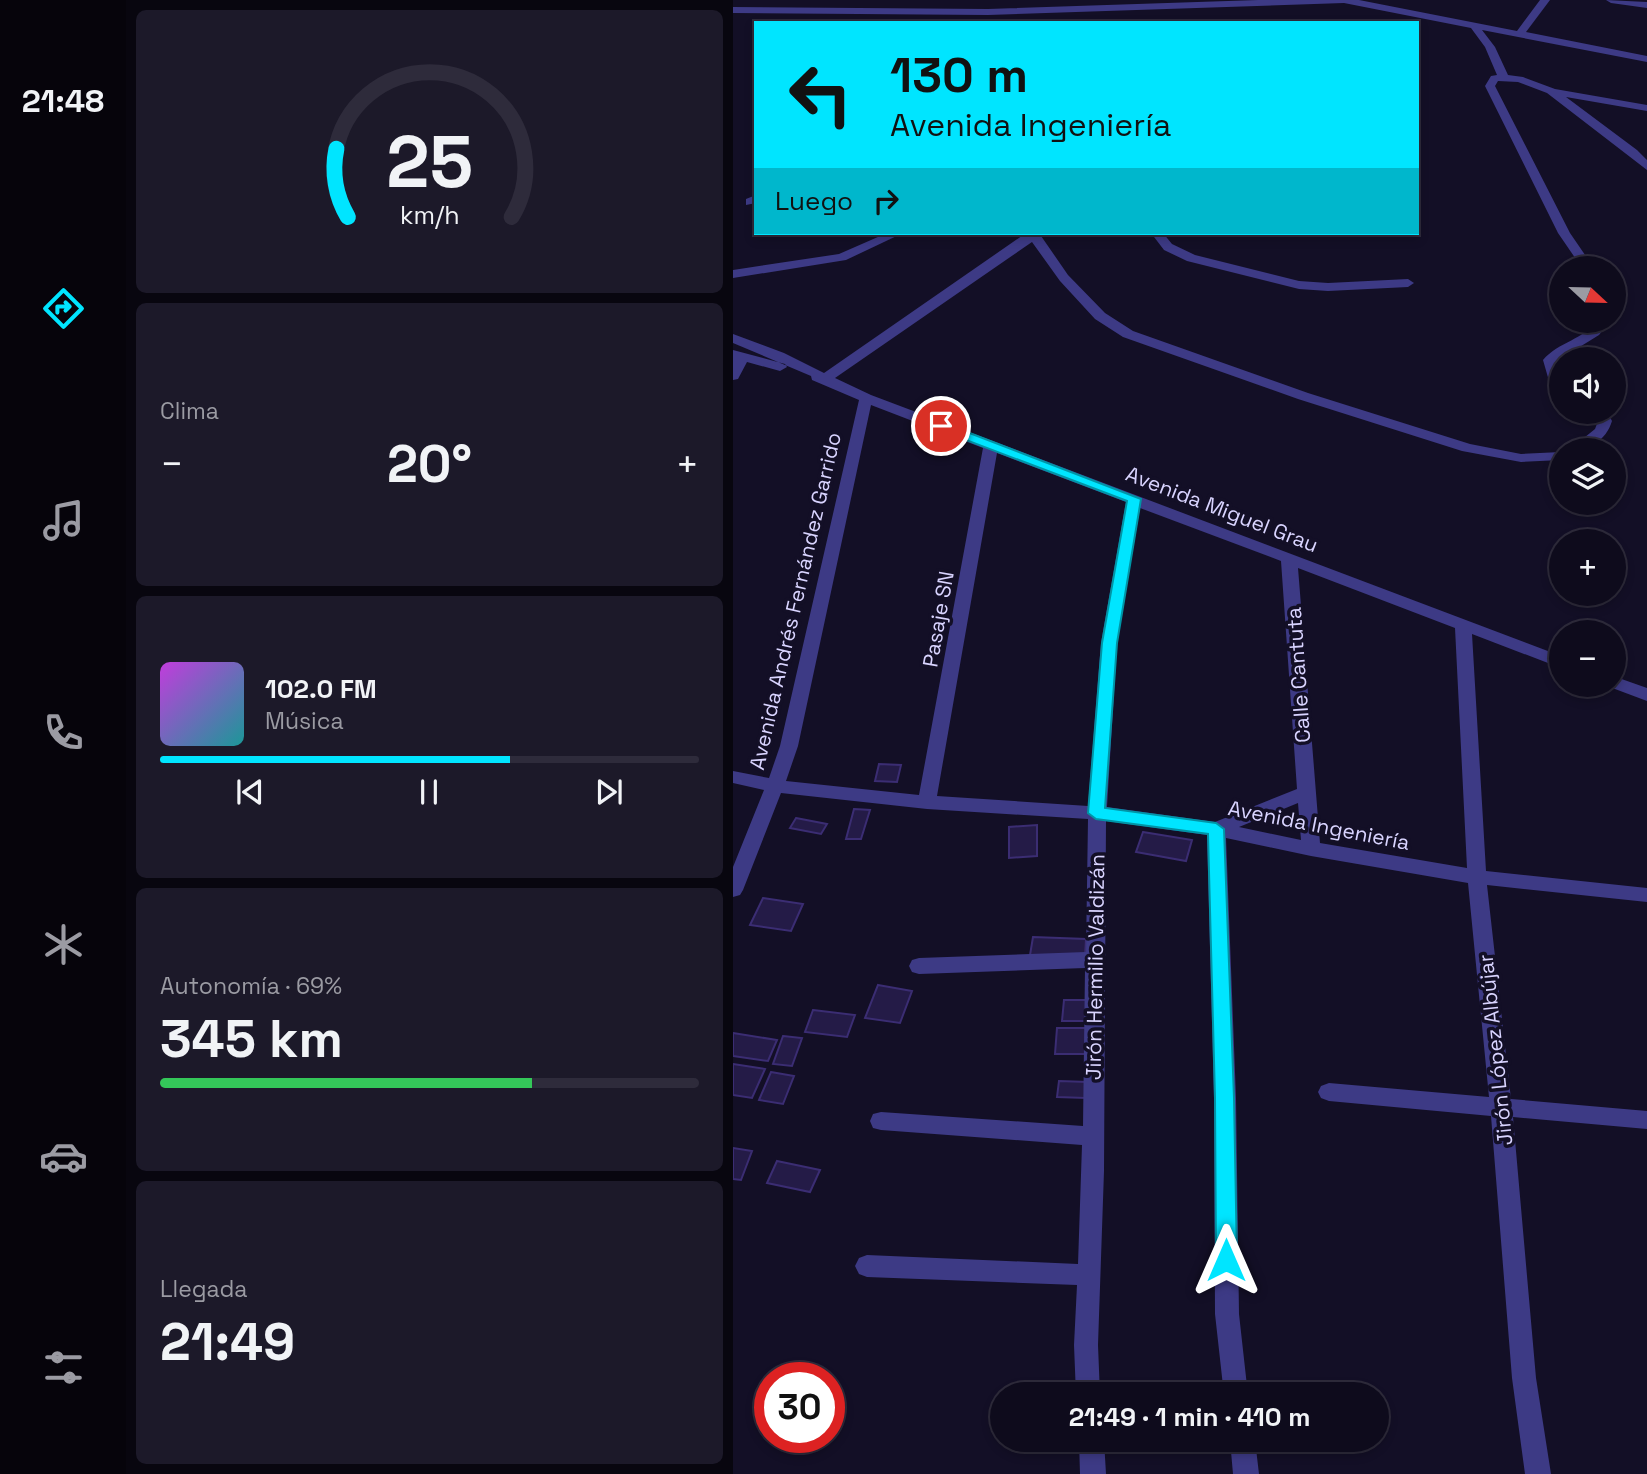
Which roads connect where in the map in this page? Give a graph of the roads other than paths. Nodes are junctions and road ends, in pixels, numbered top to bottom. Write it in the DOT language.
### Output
graph roads {
  1 [pos="1009,0"];
  2 [pos="1545,0"];
  3 [pos="1611,0"];
  4 [pos="1647,5"];
  5 [pos="733,9"];
  6 [pos="881,11"];
  7 [pos="1063,11"];
  8 [pos="988,12"];
  9 [pos="872,21"];
  10 [pos="978,21"];
  11 [pos="1057,21"];
  12 [pos="1473,24"];
  13 [pos="1519,34"];
  14 [pos="1647,59"];
  15 [pos="1503,77"];
  16 [pos="1551,91"];
  17 [pos="1647,108"];
  18 [pos="1647,167"];
  19 [pos="892,235"];
  20 [pos="1032,235"];
  21 [pos="1034,235"];
  22 [pos="1159,235"];
  23 [pos="1580,256"];
  24 [pos="733,274"];
  25 [pos="1408,283"];
  26 [pos="1596,333"];
  27 [pos="733,338"];
  28 [pos="1566,347"];
  29 [pos="738,355"];
  30 [pos="733,376"];
  31 [pos="824,379"];
  32 [pos="866,398"];
  33 [pos="1604,424"];
  34 [pos="1592,438"];
  35 [pos="991,445"];
  36 [pos="1549,457"];
  37 [pos="1134,499"];
  38 [pos="1289,559"];
  39 [pos="1463,625"];
  40 [pos="1549,657"];
  41 [pos="1626,687"];
  42 [pos="1647,695"];
  43 [pos="733,777"];
  44 [pos="775,786"];
  45 [pos="1307,792"];
  46 [pos="927,802"];
  47 [pos="1096,813"];
  48 [pos="1216,829"];
  49 [pos="1311,849"];
  50 [pos="1477,877"];
  51 [pos="733,890"];
  52 [pos="1647,895"];
  53 [pos="1094,960"];
  54 [pos="919,966"];
  55 [pos="1329,1091"];
  56 [pos="1501,1105"];
  57 [pos="1647,1120"];
  58 [pos="881,1121"];
  59 [pos="1093,1136"];
  60 [pos="867,1266"];
  61 [pos="1088,1275"];
  62 [pos="1087,1382"];
  63 [pos="1235,1382"];
  64 [pos="1091,1452"];
  65 [pos="1243,1452"];
  66 [pos="1092,1474"];
  67 [pos="1246,1474"];
  68 [pos="1538,1474"];
  1 -- 8 [label="street"];
  2 -- 13 [label="street"];
  3 -- 4 [label="street"];
  5 -- 6 [label="street"];
  6 -- 8 [label="street"];
  6 -- 9 [label="street"];
  7 -- 8 [label="street"];
  7 -- 11 [label="street"];
  7 -- 12 [label="street"];
  8 -- 10 [label="street"];
  12 -- 13 [label="street"];
  12 -- 15 [label="street"];
  13 -- 14 [label="street"];
  15 -- 16 [label="street"];
  15 -- 23 [label="street"];
  16 -- 17 [label="street"];
  16 -- 18 [label="street"];
  19 -- 24 [label="street"];
  20 -- 31 [label="street"];
  21 -- 36 [label="street"];
  22 -- 25 [label="street"];
  26 -- 28 [label="street"];
  27 -- 31 [label="street"];
  29 -- 30 [label="street"];
  29 -- 31 [label="street"];
  31 -- 32 [label="street, Avenida Miguel Grau"];
  32 -- 35 [label="street, Avenida Miguel Grau"];
  32 -- 44 [label="street, Avenida Andrés Fernández Garrido"];
  33 -- 34 [label="street"];
  35 -- 37 [label="street, Avenida Miguel Grau"];
  35 -- 46 [label="street, Pasaje SN"];
  37 -- 38 [label="street, Avenida Miguel Grau"];
  37 -- 47 [label="street, Jirón Hermilio Valdizán"];
  38 -- 39 [label="street, Avenida Miguel Grau"];
  38 -- 45 [label="street, Calle Cantuta"];
  39 -- 40 [label="street, Avenida Miguel Grau"];
  39 -- 50 [label="street, Jirón López Albújar"];
  41 -- 42 [label="street"];
  43 -- 44 [label="street, Avenida Ingeniería"];
  44 -- 46 [label="street, Avenida Ingeniería"];
  44 -- 51 [label="street, Avenida Andrés Fernández Garrido"];
  45 -- 48 [label="street"];
  45 -- 49 [label="street, Calle Cantuta"];
  46 -- 47 [label="street, Avenida Ingeniería"];
  47 -- 48 [label="street, Avenida Ingeniería"];
  47 -- 53 [label="street, Jirón Hermilio Valdizán"];
  48 -- 49 [label="street, Avenida Ingeniería"];
  48 -- 63 [label="street"];
  49 -- 50 [label="street, Avenida Ingeniería"];
  50 -- 52 [label="street, Avenida Ingeniería"];
  50 -- 56 [label="street, Jirón López Albújar"];
  53 -- 54 [label="street"];
  53 -- 59 [label="street, Jirón Hermilio Valdizán"];
  55 -- 56 [label="street"];
  56 -- 57 [label="street"];
  56 -- 68 [label="street, Jirón López Albújar"];
  58 -- 59 [label="street"];
  59 -- 61 [label="street, Jirón Hermilio Valdizán"];
  60 -- 61 [label="street"];
  61 -- 62 [label="street, Jirón Hermilio Valdizán"];
  64 -- 66 [label="street"];
  65 -- 67 [label="street"];
}
